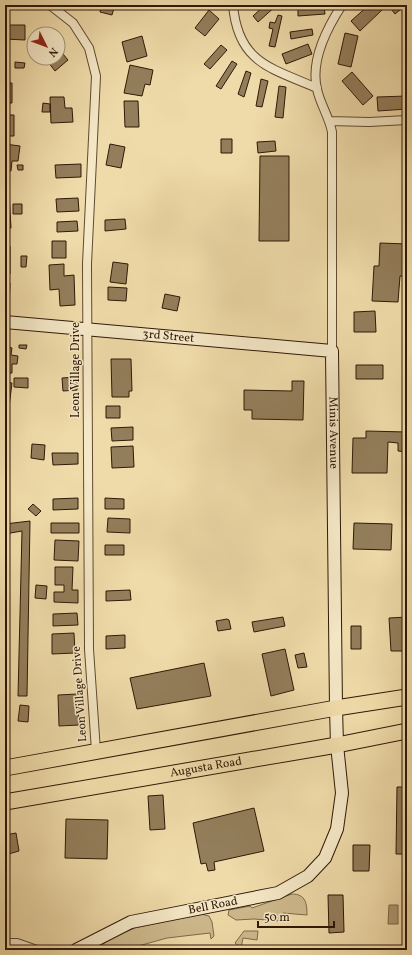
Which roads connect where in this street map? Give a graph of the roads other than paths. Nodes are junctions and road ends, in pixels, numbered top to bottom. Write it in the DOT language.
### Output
graph roads {
  1 [pos="50,5"];
  2 [pos="233,5"];
  3 [pos="342,5"];
  4 [pos="317,88"];
  5 [pos="407,120"];
  6 [pos="330,121"];
  7 [pos="5,322"];
  8 [pos="88,330"];
  9 [pos="332,351"];
  10 [pos="407,697"];
  11 [pos="336,708"];
  12 [pos="407,731"];
  13 [pos="337,745"];
  14 [pos="96,752"];
  15 [pos="5,768"];
  16 [pos="5,802"];
  17 [pos="5,943"];
  18 [pos="37,950"];
  19 [pos="76,950"];
  1 -- 8 [label="street, Leon Village Drive"];
  2 -- 4 [label="street"];
  3 -- 4 [label="street, Minis Avenue"];
  4 -- 6 [label="street, Minis Avenue"];
  5 -- 6 [label="street"];
  6 -- 9 [label="street, Minis Avenue"];
  7 -- 8 [label="street, 3rd Street"];
  8 -- 9 [label="street, 3rd Street"];
  8 -- 14 [label="street, Leon Village Drive"];
  9 -- 11 [label="street, Minis Avenue"];
  10 -- 11 [label="highway"];
  11 -- 13 [label="street, Minis Avenue"];
  11 -- 14 [label="highway"];
  12 -- 13 [label="highway, Augusta Road"];
  13 -- 16 [label="highway, Augusta Road"];
  13 -- 19 [label="street, Bell Road"];
  14 -- 15 [label="highway"];
  17 -- 18 [label="street"];
}
